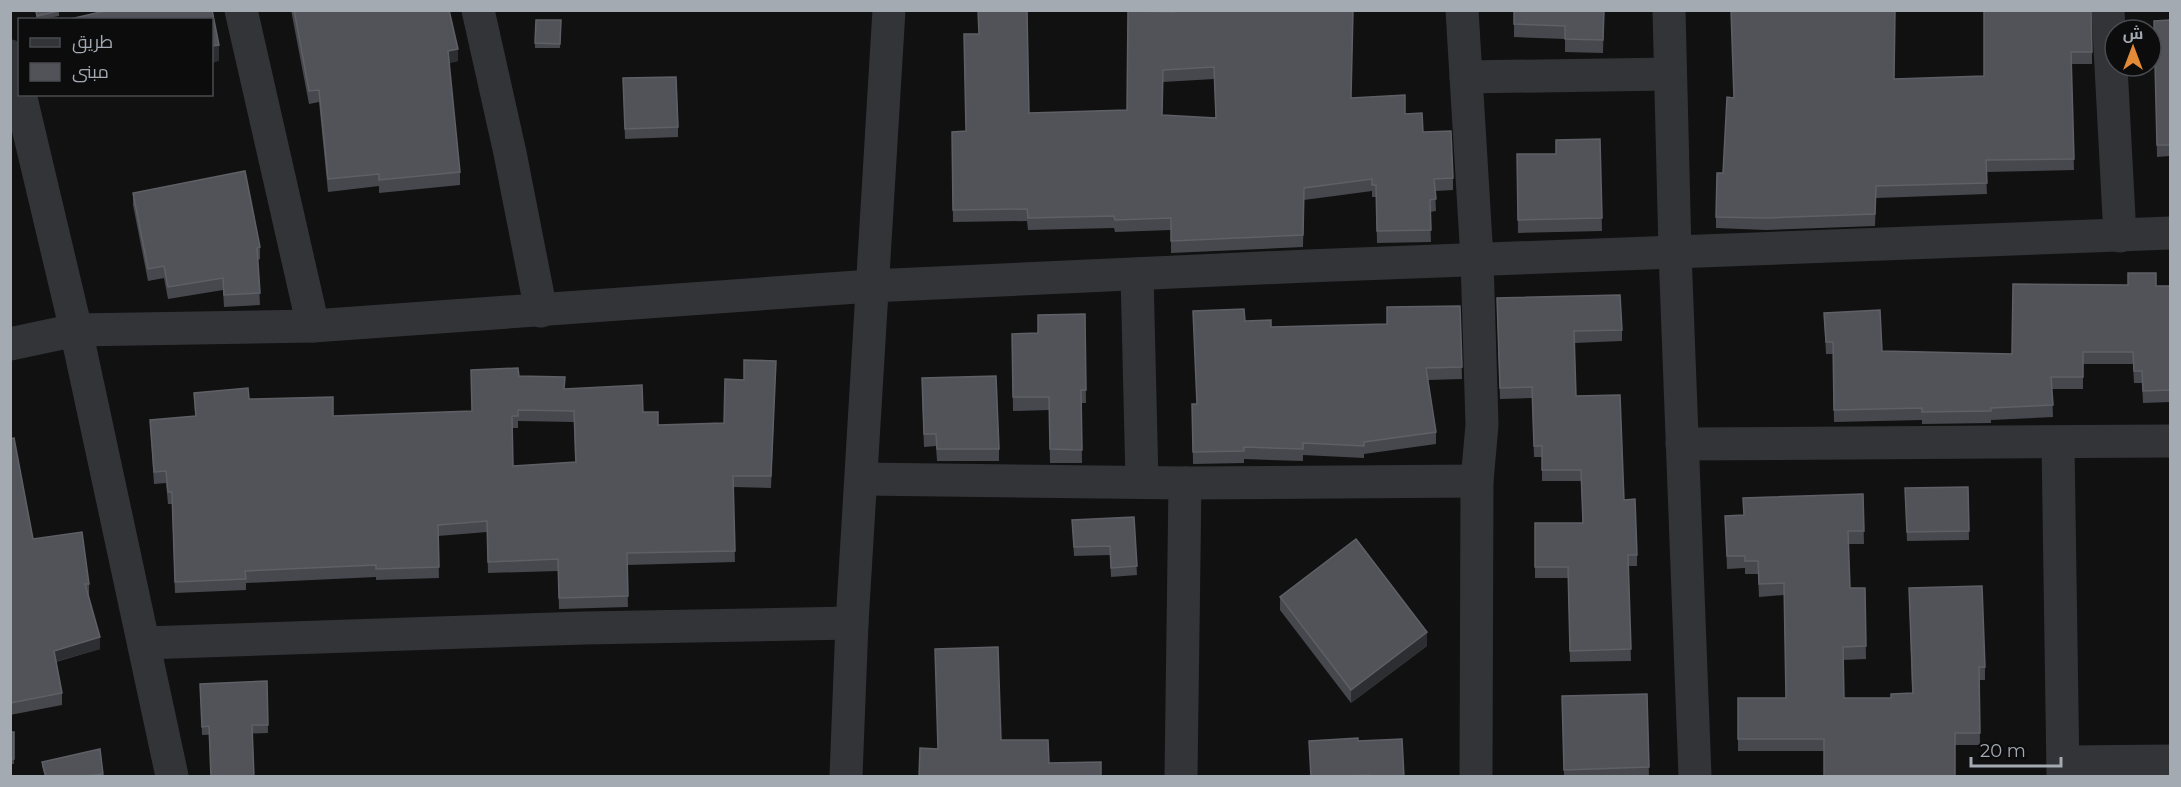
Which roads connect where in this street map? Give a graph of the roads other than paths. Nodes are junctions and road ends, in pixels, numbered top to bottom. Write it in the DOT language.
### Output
graph roads {
  1 [pos="241,10"];
  2 [pos="478,10"];
  3 [pos="889,10"];
  4 [pos="1462,10"];
  5 [pos="1669,10"];
  6 [pos="2108,10"];
  7 [pos="10,56"];
  8 [pos="1670,74"];
  9 [pos="1466,76"];
  10 [pos="18,86"];
  11 [pos="21,96"];
  12 [pos="2170,233"];
  13 [pos="2120,236"];
  14 [pos="1675,252"];
  15 [pos="1477,259"];
  16 [pos="1137,274"];
  17 [pos="872,286"];
  18 [pos="541,311"];
  19 [pos="313,326"];
  20 [pos="76,330"];
  21 [pos="10,344"];
  22 [pos="2170,441"];
  23 [pos="2058,443"];
  24 [pos="1682,444"];
  25 [pos="862,479"];
  26 [pos="1142,481"];
  27 [pos="1477,481"];
  28 [pos="1185,483"];
  29 [pos="852,622"];
  30 [pos="144,643"];
  31 [pos="2170,761"];
  32 [pos="2064,769"];
  33 [pos="172,777"];
  34 [pos="846,777"];
  35 [pos="1180,777"];
  36 [pos="1476,777"];
  37 [pos="1695,777"];
  1 -- 19 [label="street"];
  2 -- 18 [label="street"];
  3 -- 17 [label="street"];
  4 -- 9 [label="street"];
  5 -- 8 [label="street"];
  6 -- 13 [label="street"];
  7 -- 10 [label="street"];
  8 -- 9 [label="street"];
  8 -- 14 [label="street"];
  9 -- 15 [label="street"];
  11 -- 20 [label="street"];
  12 -- 13 [label="street"];
  13 -- 14 [label="street"];
  14 -- 15 [label="street"];
  14 -- 24 [label="street"];
  15 -- 16 [label="street"];
  15 -- 27 [label="street"];
  16 -- 17 [label="street"];
  16 -- 26 [label="street"];
  17 -- 18 [label="street"];
  17 -- 25 [label="street"];
  18 -- 19 [label="street"];
  19 -- 20 [label="street"];
  20 -- 21 [label="street"];
  20 -- 30 [label="street"];
  22 -- 23 [label="street"];
  23 -- 24 [label="street"];
  23 -- 32 [label="street"];
  24 -- 37 [label="street"];
  25 -- 26 [label="street"];
  25 -- 29 [label="street"];
  26 -- 28 [label="street"];
  27 -- 28 [label="street"];
  27 -- 36 [label="street"];
  28 -- 35 [label="street"];
  29 -- 30 [label="street"];
  29 -- 34 [label="street"];
  30 -- 33 [label="street"];
  31 -- 32 [label="street"];
}
